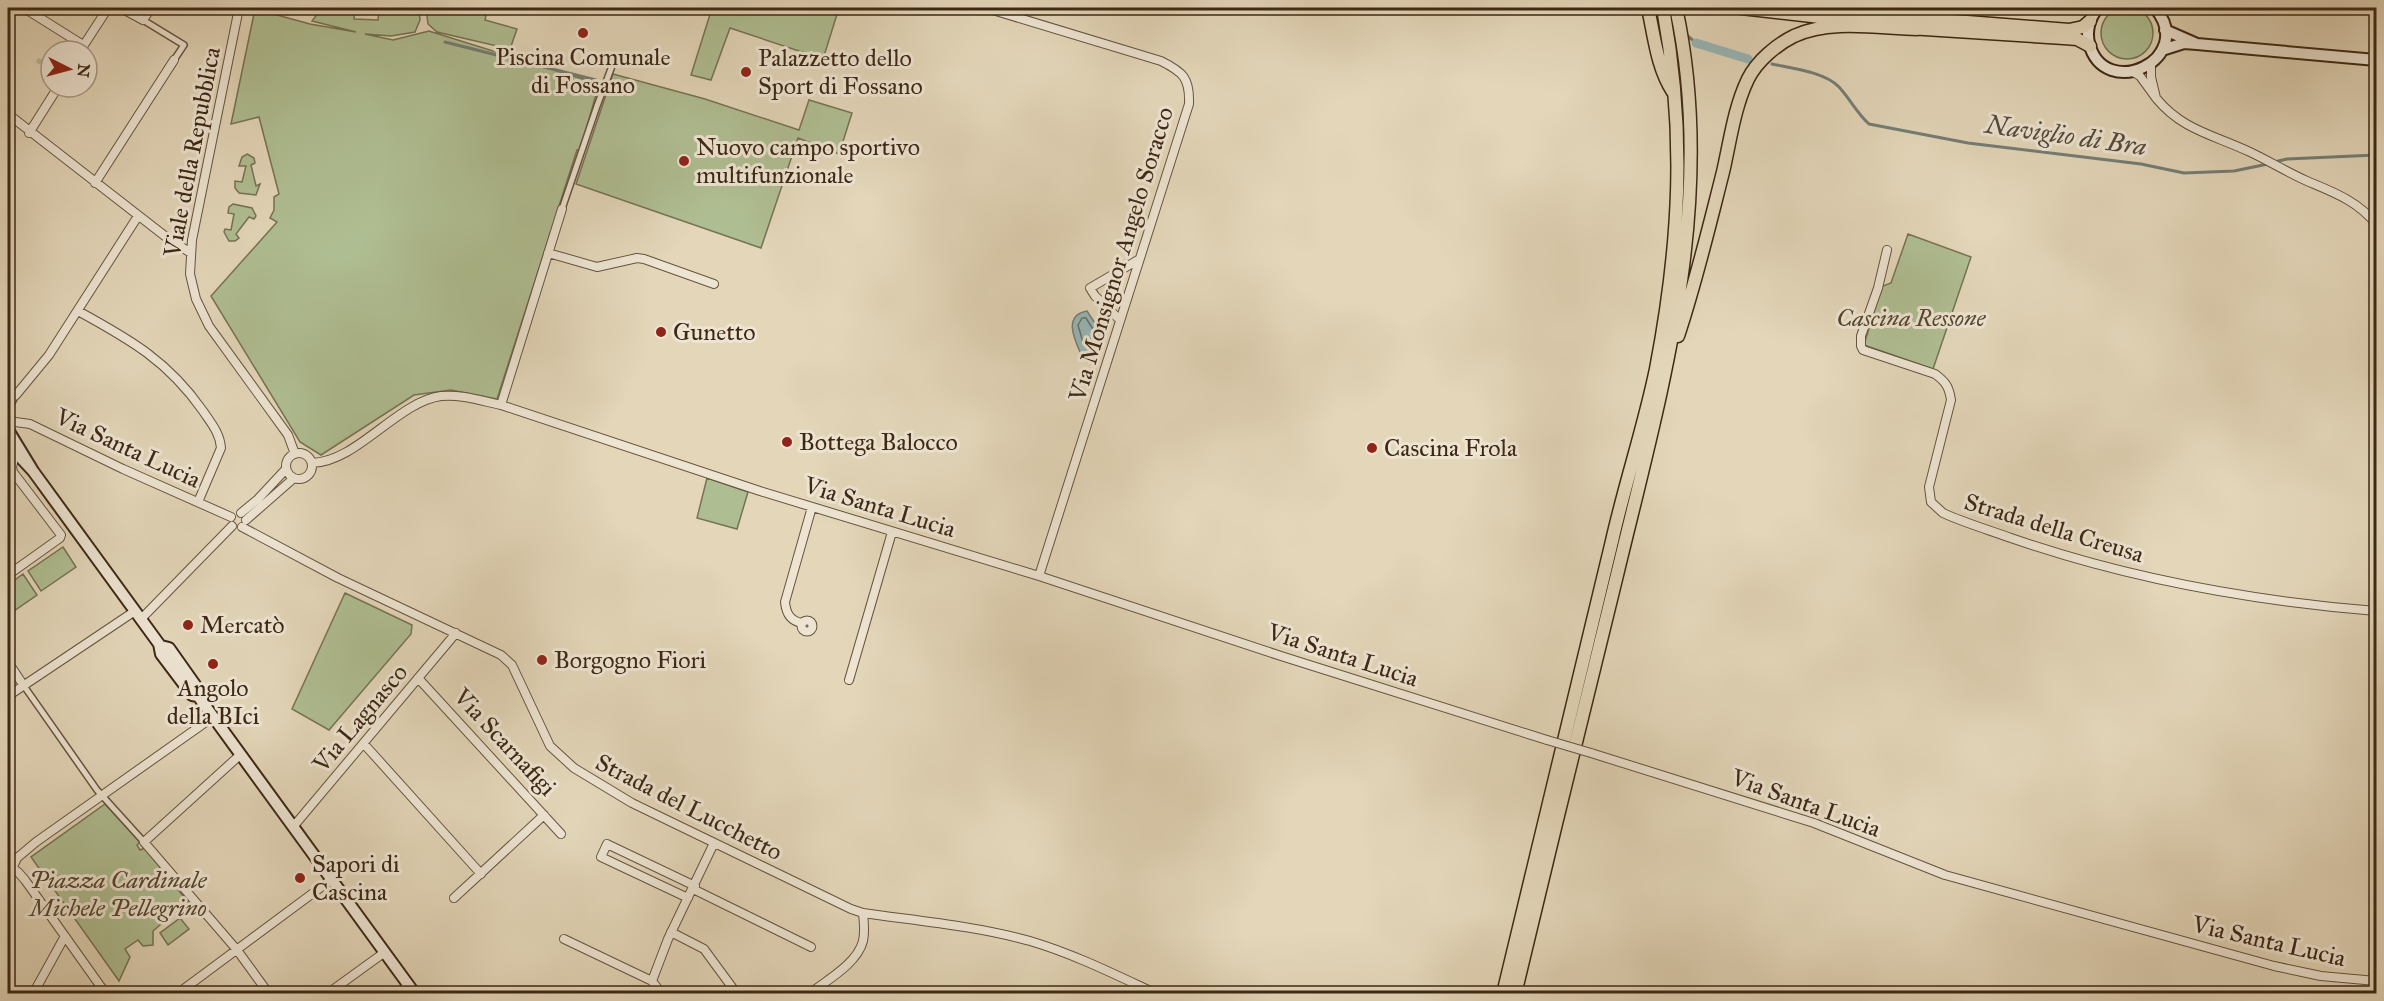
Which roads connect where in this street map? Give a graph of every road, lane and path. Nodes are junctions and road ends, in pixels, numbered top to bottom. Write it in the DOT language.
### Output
graph roads {
  1 [pos="24,8"];
  2 [pos="108,8"];
  3 [pos="121,8"];
  4 [pos="151,8"];
  5 [pos="239,8"];
  6 [pos="986,8"];
  7 [pos="1648,8"];
  8 [pos="1663,8"];
  9 [pos="1676,8"];
  10 [pos="1741,8"];
  11 [pos="2098,8"];
  12 [pos="2155,8"];
  13 [pos="1824,12"];
  14 [pos="143,20"];
  15 [pos="2090,21"];
  16 [pos="1917,24"];
  17 [pos="2165,30"];
  18 [pos="69,39"];
  19 [pos="88,39"];
  20 [pos="2197,44"];
  21 [pos="2090,46"];
  22 [pos="2162,50"];
  23 [pos="617,59"];
  24 [pos="174,60"];
  25 [pos="1666,60"];
  26 [pos="2376,60"];
  27 [pos="2151,64"];
  28 [pos="2133,72"];
  29 [pos="2156,98"];
  30 [pos="50,99"];
  31 [pos="8,114"];
  32 [pos="29,133"];
  33 [pos="95,183"];
  34 [pos="562,209"];
  35 [pos="138,216"];
  36 [pos="2376,224"];
  37 [pos="1887,250"];
  38 [pos="191,253"];
  39 [pos="548,253"];
  40 [pos="1138,260"];
  41 [pos="714,284"];
  42 [pos="78,311"];
  43 [pos="1120,320"];
  44 [pos="1663,386"];
  45 [pos="16,395"];
  46 [pos="501,405"];
  47 [pos="8,410"];
  48 [pos="8,421"];
  49 [pos="8,430"];
  50 [pos="8,444"];
  51 [pos="15,454"];
  52 [pos="295,454"];
  53 [pos="312,463"];
  54 [pos="286,469"];
  55 [pos="33,471"];
  56 [pos="294,478"];
  57 [pos="198,502"];
  58 [pos="812,507"];
  59 [pos="241,513"];
  60 [pos="232,521"];
  61 [pos="244,524"];
  62 [pos="892,532"];
  63 [pos="8,575"];
  64 [pos="1039,576"];
  65 [pos="2376,611"];
  66 [pos="138,614"];
  67 [pos="802,623"];
  68 [pos="456,633"];
  69 [pos="8,662"];
  70 [pos="418,678"];
  71 [pos="849,680"];
  72 [pos="24,686"];
  73 [pos="8,696"];
  74 [pos="213,717"];
  75 [pos="364,744"];
  76 [pos="240,755"];
  77 [pos="102,796"];
  78 [pos="544,814"];
  79 [pos="293,827"];
  80 [pos="561,834"];
  81 [pos="144,842"];
  82 [pos="714,843"];
  83 [pos="10,866"];
  84 [pos="481,874"];
  85 [pos="332,879"];
  86 [pos="694,887"];
  87 [pos="454,898"];
  88 [pos="688,898"];
  89 [pos="863,913"];
  90 [pos="671,932"];
  91 [pos="65,936"];
  92 [pos="564,939"];
  93 [pos="812,947"];
  94 [pos="237,950"];
  95 [pos="385,952"];
  96 [pos="652,981"];
  97 [pos="2376,981"];
  98 [pos="405,991"];
  99 [pos="33,993"];
  100 [pos="106,993"];
  101 [pos="177,993"];
  102 [pos="269,993"];
  103 [pos="327,993"];
  104 [pos="662,993"];
  105 [pos="737,993"];
  106 [pos="809,993"];
  107 [pos="1157,993"];
  108 [pos="1503,993"];
  109 [pos="1515,993"];
  1 -- 18 [label="street"];
  2 -- 19 [label="street"];
  3 -- 14 [label="street"];
  4 -- 14 [label="street"];
  5 -- 38 [label="street, Viale della Repubblica"];
  6 -- 40 [label="street, Via Monsignor Angelo Soracco"];
  7 -- 25 [label="highway"];
  8 -- 25 [label="highway"];
  9 -- 44 [label="highway"];
  10 -- 13 [label="highway"];
  11 -- 15 [label="main road"];
  12 -- 17 [label="main road"];
  13 -- 16 [label="highway"];
  14 -- 24 [label="street"];
  15 -- 16 [label="highway"];
  15 -- 21 [label="main road"];
  16 -- 21 [label="highway"];
  16 -- 44 [label="highway"];
  17 -- 20 [label="main road"];
  17 -- 22 [label="main road"];
  20 -- 22 [label="main road"];
  20 -- 26 [label="main road"];
  21 -- 28 [label="main road"];
  22 -- 27 [label="main road"];
  23 -- 34 [label="street"];
  24 -- 33 [label="street"];
  25 -- 108 [label="highway"];
  27 -- 28 [label="main road"];
  27 -- 29 [label="street"];
  28 -- 29 [label="street"];
  29 -- 36 [label="street"];
  30 -- 32 [label="street"];
  31 -- 32 [label="street"];
  32 -- 33 [label="street"];
  33 -- 35 [label="street"];
  34 -- 39 [label="street"];
  35 -- 38 [label="street"];
  35 -- 42 [label="street"];
  37 -- 65 [label="street, Strada della Creusa"];
  38 -- 52 [label="street, Viale della Repubblica"];
  39 -- 41 [label="street"];
  39 -- 46 [label="street"];
  40 -- 43 [label="street, Via Monsignor Angelo Soracco"];
  40 -- 43 [label="street"];
  42 -- 45 [label="street"];
  42 -- 57 [label="street"];
  43 -- 64 [label="street, Via Monsignor Angelo Soracco"];
  44 -- 109 [label="highway"];
  45 -- 47 [label="street"];
  46 -- 53 [label="street, Via Santa Lucia"];
  46 -- 58 [label="street, Via Santa Lucia"];
  48 -- 49 [label="main road"];
  48 -- 57 [label="street, Via Santa Lucia"];
  49 -- 55 [label="main road"];
  50 -- 51 [label="main road"];
  51 -- 55 [label="main road"];
  51 -- 63 [label="street"];
  52 -- 53 [label="street"];
  52 -- 54 [label="street"];
  53 -- 56 [label="street"];
  54 -- 56 [label="street"];
  54 -- 59 [label="street"];
  55 -- 66 [label="main road"];
  56 -- 61 [label="street"];
  57 -- 60 [label="street, Via Santa Lucia"];
  58 -- 62 [label="street, Via Santa Lucia"];
  58 -- 67 [label="street"];
  59 -- 60 [label="street"];
  59 -- 61 [label="street"];
  60 -- 61 [label="street, Via Santa Lucia"];
  60 -- 66 [label="street"];
  61 -- 68 [label="street, Strada del Lucchetto"];
  62 -- 64 [label="street, Via Santa Lucia"];
  62 -- 71 [label="street"];
  64 -- 97 [label="street, Via Santa Lucia, bridge"];
  66 -- 72 [label="street"];
  66 -- 74 [label="main road"];
  68 -- 70 [label="street, Via Lagnasco"];
  68 -- 82 [label="street, Strada del Lucchetto"];
  69 -- 72 [label="street"];
  70 -- 75 [label="street, Via Lagnasco"];
  70 -- 78 [label="street, Via Scarnafigi"];
  72 -- 73 [label="street"];
  72 -- 77 [label="street"];
  74 -- 76 [label="main road"];
  74 -- 77 [label="street"];
  75 -- 79 [label="street, Via Lagnasco"];
  75 -- 84 [label="street"];
  76 -- 79 [label="main road"];
  76 -- 81 [label="street"];
  77 -- 81 [label="street"];
  77 -- 83 [label="street"];
  78 -- 80 [label="street, Via Scarnafigi"];
  78 -- 84 [label="street"];
  79 -- 85 [label="main road"];
  81 -- 94 [label="street"];
  82 -- 86 [label="street"];
  82 -- 89 [label="street, Strada del Lucchetto"];
  83 -- 91 [label="street"];
  84 -- 87 [label="street"];
  85 -- 94 [label="street"];
  85 -- 95 [label="main road"];
  86 -- 88 [label="street"];
  86 -- 88 [label="street"];
  86 -- 93 [label="street"];
  88 -- 90 [label="street"];
  89 -- 106 [label="street"];
  89 -- 107 [label="street, Strada del Lucchetto"];
  90 -- 96 [label="street"];
  90 -- 105 [label="street"];
  91 -- 99 [label="street"];
  91 -- 100 [label="street"];
  92 -- 96 [label="street"];
  94 -- 101 [label="street"];
  94 -- 102 [label="street"];
  95 -- 98 [label="main road"];
  95 -- 103 [label="street"];
  96 -- 104 [label="street"];
}
